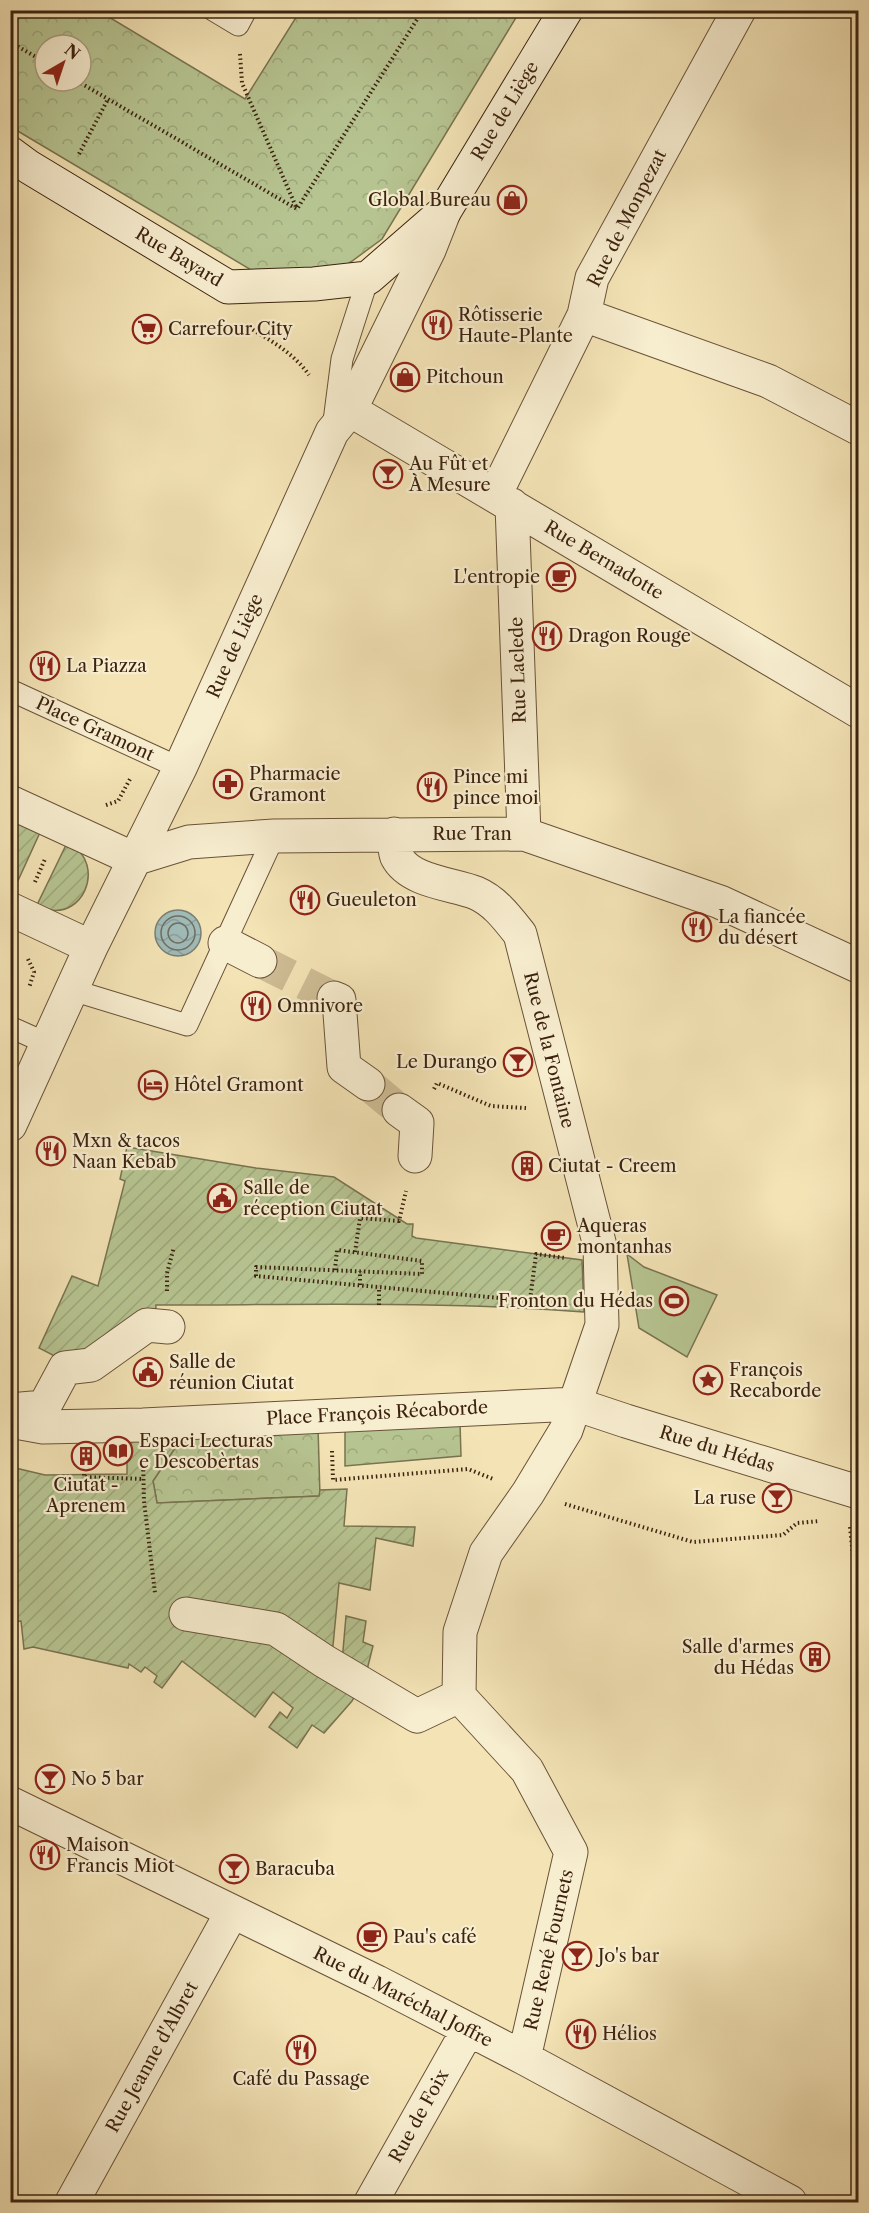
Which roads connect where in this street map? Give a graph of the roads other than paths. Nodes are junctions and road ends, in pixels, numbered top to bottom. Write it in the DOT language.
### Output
graph roads {
  1 [pos="213,10"];
  2 [pos="246,10"];
  3 [pos="566,10"];
  4 [pos="739,10"];
  5 [pos="17,162"];
  6 [pos="444,212"];
  7 [pos="368,278"];
  8 [pos="584,315"];
  9 [pos="339,415"];
  10 [pos="858,428"];
  11 [pos="504,500"];
  12 [pos="10,690"];
  13 [pos="858,711"];
  14 [pos="180,768"];
  15 [pos="10,802"];
  16 [pos="394,834"];
  17 [pos="524,834"];
  18 [pos="274,836"];
  19 [pos="134,859"];
  20 [pos="16,912"];
  21 [pos="225,943"];
  22 [pos="91,947"];
  23 [pos="260,961"];
  24 [pos="858,966"];
  25 [pos="72,990"];
  26 [pos="334,998"];
  27 [pos="13,1028"];
  28 [pos="48,1044"];
  29 [pos="368,1084"];
  30 [pos="408,1116"];
  31 [pos="10,1125"];
  32 [pos="415,1156"];
  33 [pos="168,1327"];
  34 [pos="575,1404"];
  35 [pos="10,1410"];
  36 [pos="10,1421"];
  37 [pos="858,1492"];
  38 [pos="186,1614"];
  39 [pos="459,1696"];
  40 [pos="10,1803"];
  41 [pos="232,1912"];
  42 [pos="468,2030"];
  43 [pos="524,2058"];
  44 [pos="72,2202"];
  45 [pos="371,2202"];
  46 [pos="790,2202"];
  1 -- 2 [label="lane"];
  3 -- 6 [label="street, Rue de Liège"];
  4 -- 8 [label="street, Rue de Monpezat"];
  5 -- 7 [label="street, Rue Bayard"];
  6 -- 7 [label="street, Rue de Liège"];
  6 -- 9 [label="street, Rue de Liège"];
  7 -- 9 [label="lane, Rue de Liège"];
  8 -- 10 [label="street"];
  8 -- 11 [label="street, Rue de Monpezat"];
  9 -- 11 [label="street, Rue Bernadotte"];
  9 -- 14 [label="street, Rue de Liège"];
  11 -- 13 [label="street, Rue Bernadotte"];
  11 -- 17 [label="street, Rue Laclede"];
  12 -- 14 [label="lane, Place Gramont"];
  14 -- 19 [label="street, Rue de Liège"];
  15 -- 19 [label="street"];
  16 -- 17 [label="street, Rue Tran"];
  16 -- 18 [label="street, Rue Tran"];
  16 -- 34 [label="street, Rue de la Fontaine"];
  17 -- 24 [label="street, Rue Tran"];
  18 -- 19 [label="street, Rue Tran"];
  18 -- 21 [label="lane"];
  19 -- 22 [label="street"];
  20 -- 22 [label="street"];
  21 -- 23 [label="street"];
  21 -- 25 [label="lane"];
  22 -- 25 [label="street"];
  25 -- 28 [label="street"];
  26 -- 29 [label="street"];
  27 -- 28 [label="lane"];
  28 -- 31 [label="street"];
  30 -- 32 [label="street"];
  33 -- 35 [label="street"];
  34 -- 36 [label="street, Place François Récaborde"];
  34 -- 37 [label="street, Rue du Hédas"];
  34 -- 39 [label="street"];
  38 -- 39 [label="street"];
  39 -- 43 [label="street, Rue René Fournets"];
  40 -- 41 [label="street, Rue du Maréchal Joffre"];
  41 -- 42 [label="street, Rue du Maréchal Joffre"];
  41 -- 44 [label="street, Rue Jeanne d'Albret"];
  42 -- 43 [label="street, Rue du Maréchal Joffre"];
  42 -- 45 [label="street, Rue de Foix"];
  43 -- 46 [label="street, Rue du Maréchal Joffre"];
}
